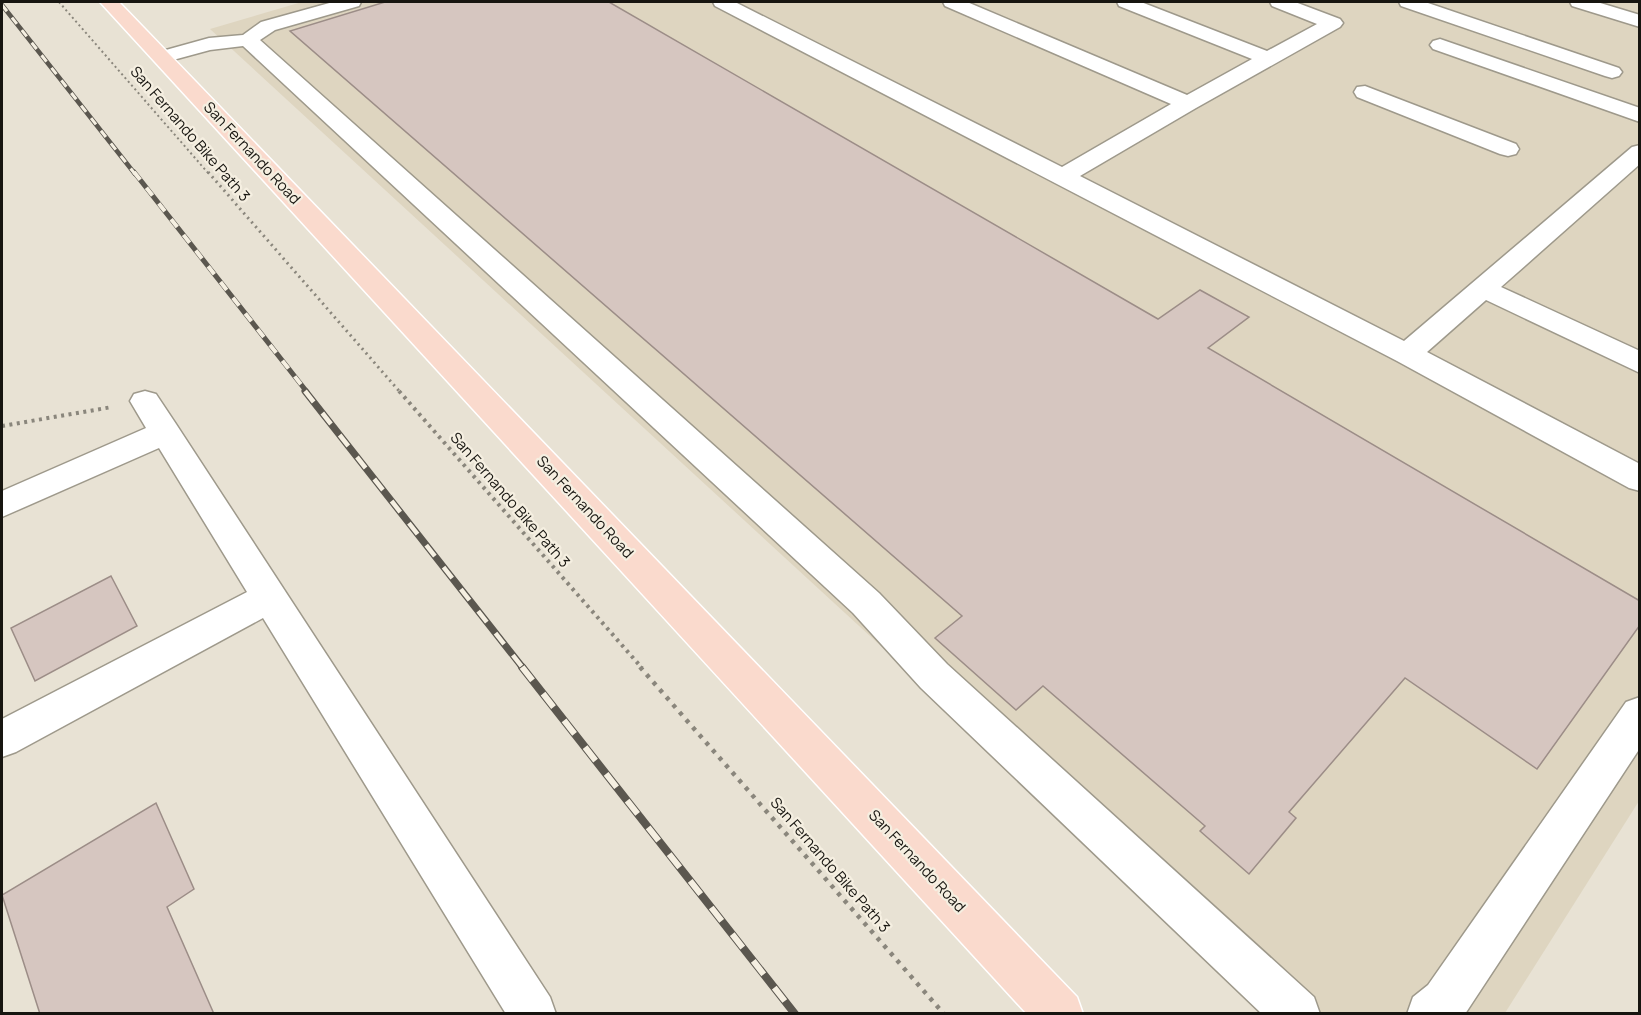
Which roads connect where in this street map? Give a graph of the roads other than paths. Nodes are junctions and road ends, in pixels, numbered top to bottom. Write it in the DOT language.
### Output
graph roads {
  1 [pos="109,2"];
  2 [pos="352,2"];
  3 [pos="722,2"];
  4 [pos="952,2"];
  5 [pos="1126,2"];
  6 [pos="1279,2"];
  7 [pos="1408,2"];
  8 [pos="1579,2"];
  9 [pos="1640,21"];
  10 [pos="248,40"];
  11 [pos="1440,45"];
  12 [pos="162,57"];
  13 [pos="1269,59"];
  14 [pos="1612,72"];
  15 [pos="1365,92"];
  16 [pos="1188,103"];
  17 [pos="1640,116"];
  18 [pos="1508,149"];
  19 [pos="1640,153"];
  20 [pos="1062,177"];
  21 [pos="1482,288"];
  22 [pos="1407,354"];
  23 [pos="1640,363"];
  24 [pos="1640,478"];
  25 [pos="2,505"];
  26 [pos="270,597"];
  27 [pos="1640,714"];
  28 [pos="2,739"];
  29 [pos="533,1014"];
  30 [pos="1060,1014"];
  31 [pos="1297,1014"];
  32 [pos="1430,1014"];
  1 -- 12 [label="main road, San Fernando Road"];
  2 -- 10 [label="street"];
  3 -- 20 [label="street"];
  4 -- 16 [label="street"];
  5 -- 13 [label="street"];
  6 -- 13 [label="street"];
  7 -- 14 [label="street"];
  8 -- 9 [label="street"];
  10 -- 12 [label="street"];
  10 -- 31 [label="street"];
  11 -- 17 [label="street"];
  12 -- 30 [label="main road, San Fernando Road"];
  13 -- 16 [label="street"];
  15 -- 18 [label="street"];
  16 -- 20 [label="street"];
  19 -- 21 [label="street"];
  20 -- 22 [label="street"];
  21 -- 22 [label="street"];
  21 -- 23 [label="street"];
  22 -- 24 [label="street"];
  25 -- 26 [label="street"];
  26 -- 28 [label="street"];
  26 -- 29 [label="street"];
  27 -- 32 [label="street"];
}
